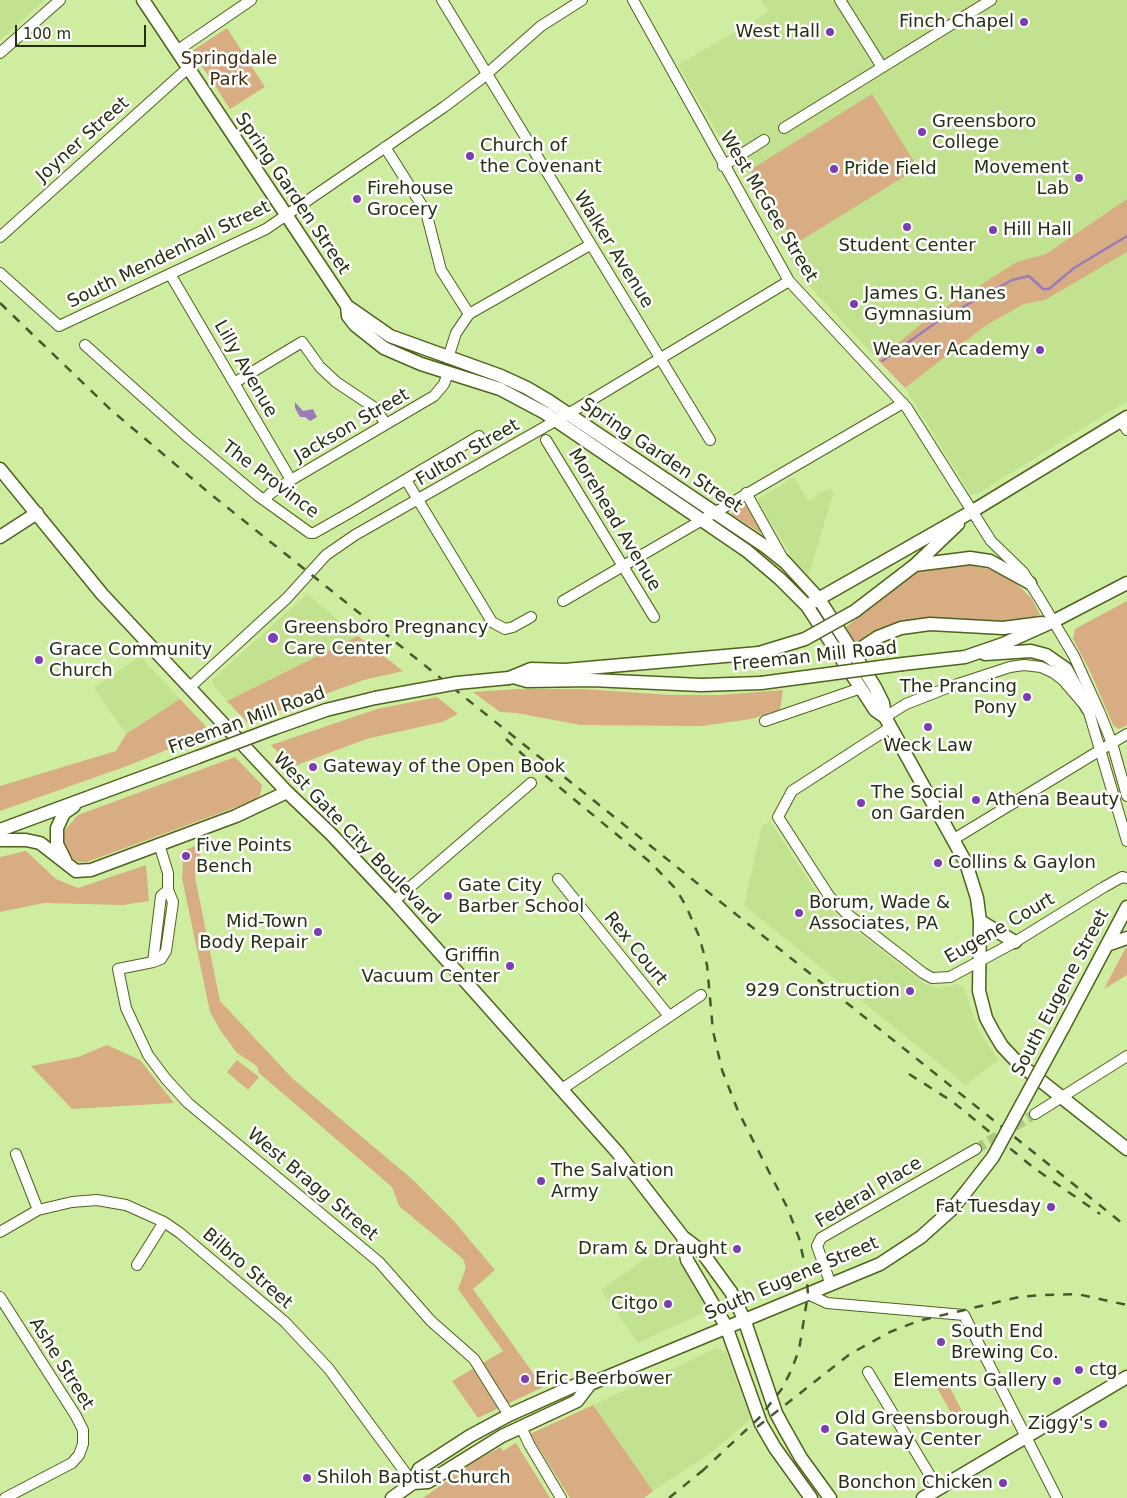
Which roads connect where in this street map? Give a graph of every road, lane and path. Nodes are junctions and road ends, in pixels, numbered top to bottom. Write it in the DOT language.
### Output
graph roads {
  1 [pos="60,0"];
  2 [pos="143,0"];
  3 [pos="251,0"];
  4 [pos="442,0"];
  5 [pos="633,0"];
  6 [pos="840,0"];
  7 [pos="991,0"];
  8 [pos="578,1"];
  9 [pos="178,50"];
  10 [pos="0,53"];
  11 [pos="188,68"];
  12 [pos="882,68"];
  13 [pos="487,73"];
  14 [pos="784,128"];
  15 [pos="764,140"];
  16 [pos="385,146"];
  17 [pos="723,166"];
  18 [pos="285,216"];
  19 [pos="0,237"];
  20 [pos="590,245"];
  21 [pos="0,273"];
  22 [pos="170,274"];
  23 [pos="789,281"];
  24 [pos="347,306"];
  25 [pos="469,314"];
  26 [pos="85,345"];
  27 [pos="448,358"];
  28 [pos="661,359"];
  29 [pos="448,372"];
  30 [pos="234,383"];
  31 [pos="903,403"];
  32 [pos="568,414"];
  33 [pos="556,420"];
  34 [pos="1125,423"];
  35 [pos="386,424"];
  36 [pos="479,436"];
  37 [pos="546,440"];
  38 [pos="710,440"];
  39 [pos="0,469"];
  40 [pos="291,480"];
  41 [pos="406,480"];
  42 [pos="746,494"];
  43 [pos="264,500"];
  44 [pos="418,500"];
  45 [pos="715,512"];
  46 [pos="971,512"];
  47 [pos="37,513"];
  48 [pos="701,520"];
  49 [pos="0,537"];
  50 [pos="785,562"];
  51 [pos="622,565"];
  52 [pos="915,565"];
  53 [pos="1030,583"];
  54 [pos="1127,583"];
  55 [pos="819,598"];
  56 [pos="563,601"];
  57 [pos="807,606"];
  58 [pos="654,616"];
  59 [pos="531,617"];
  60 [pos="1054,621"];
  61 [pos="855,652"];
  62 [pos="975,654"];
  63 [pos="844,660"];
  64 [pos="511,678"];
  65 [pos="190,688"];
  66 [pos="861,688"];
  67 [pos="1088,709"];
  68 [pos="765,722"];
  69 [pos="888,722"];
  70 [pos="1127,734"];
  71 [pos="1112,744"];
  72 [pos="1100,751"];
  73 [pos="531,783"];
  74 [pos="287,792"];
  75 [pos="1127,796"];
  76 [pos="82,800"];
  77 [pos="0,830"];
  78 [pos="954,839"];
  79 [pos="0,840"];
  80 [pos="1127,841"];
  81 [pos="159,844"];
  82 [pos="76,871"];
  83 [pos="1127,878"];
  84 [pos="558,879"];
  85 [pos="168,890"];
  86 [pos="394,901"];
  87 [pos="1127,907"];
  88 [pos="980,921"];
  89 [pos="157,922"];
  90 [pos="170,923"];
  91 [pos="1127,938"];
  92 [pos="1014,942"];
  93 [pos="1107,945"];
  94 [pos="978,961"];
  95 [pos="153,962"];
  96 [pos="701,995"];
  97 [pos="669,1016"];
  98 [pos="1127,1056"];
  99 [pos="562,1089"];
  100 [pos="1061,1098"];
  101 [pos="1034,1114"];
  102 [pos="976,1149"];
  103 [pos="1127,1149"];
  104 [pos="16,1154"];
  105 [pos="38,1210"];
  106 [pos="164,1222"];
  107 [pos="0,1232"];
  108 [pos="682,1237"];
  109 [pos="136,1264"];
  110 [pos="831,1285"];
  111 [pos="808,1294"];
  112 [pos="0,1297"];
  113 [pos="744,1319"];
  114 [pos="726,1326"];
  115 [pos="868,1372"];
  116 [pos="1127,1377"];
  117 [pos="590,1384"];
  118 [pos="509,1415"];
  119 [pos="521,1426"];
  120 [pos="1025,1437"];
  121 [pos="413,1483"];
  122 [pos="938,1489"];
  123 [pos="5,1498"];
  124 [pos="392,1498"];
  125 [pos="561,1498"];
  126 [pos="811,1498"];
  127 [pos="830,1498"];
  128 [pos="923,1498"];
  129 [pos="1057,1498"];
  1 -- 10 [label="street"];
  2 -- 9 [label="main road, Spring Garden Street"];
  3 -- 9 [label="street"];
  4 -- 13 [label="street, Walker Avenue"];
  5 -- 17 [label="street, West McGee Street"];
  6 -- 12 [label="street"];
  7 -- 12 [label="street"];
  8 -- 13 [label="street, South Mendenhall Street"];
  9 -- 11 [label="main road, Spring Garden Street"];
  11 -- 18 [label="main road, Spring Garden Street"];
  11 -- 19 [label="street, Joyner Street"];
  12 -- 14 [label="street"];
  13 -- 16 [label="street, South Mendenhall Street"];
  13 -- 20 [label="street, Walker Avenue"];
  15 -- 17 [label="street"];
  16 -- 18 [label="street, South Mendenhall Street"];
  16 -- 25 [label="street"];
  17 -- 23 [label="street, West McGee Street"];
  18 -- 22 [label="street, South Mendenhall Street"];
  18 -- 24 [label="main road, Spring Garden Street"];
  20 -- 25 [label="street"];
  20 -- 28 [label="street, Walker Avenue"];
  21 -- 22 [label="street, South Mendenhall Street"];
  22 -- 30 [label="street, Lilly Avenue"];
  23 -- 28 [label="street, Fulton Street"];
  23 -- 31 [label="street, West McGee Street"];
  24 -- 27 [label="main road, Spring Garden Street"];
  24 -- 29 [label="main road, Spring Garden Street"];
  25 -- 27 [label="street"];
  26 -- 43 [label="street, The Province"];
  27 -- 32 [label="main road, Spring Garden Street"];
  28 -- 32 [label="street, Fulton Street"];
  28 -- 38 [label="street, Walker Avenue"];
  29 -- 33 [label="main road, Spring Garden Street"];
  29 -- 35 [label="street, Jackson Street"];
  30 -- 35 [label="street"];
  30 -- 40 [label="street, Lilly Avenue"];
  31 -- 42 [label="street"];
  31 -- 46 [label="street, West McGee Street"];
  32 -- 33 [label="street, Fulton Street"];
  32 -- 45 [label="main road, Spring Garden Street"];
  33 -- 44 [label="street, Fulton Street"];
  33 -- 48 [label="main road, Spring Garden Street"];
  34 -- 46 [label="main road"];
  35 -- 40 [label="street, Jackson Street"];
  36 -- 41 [label="street, The Province"];
  37 -- 51 [label="street, Morehead Avenue"];
  39 -- 47 [label="main road, West Gate City Boulevard"];
  40 -- 43 [label="street, Jackson Street"];
  41 -- 43 [label="street, The Province"];
  41 -- 44 [label="street"];
  42 -- 45 [label="street"];
  42 -- 50 [label="street"];
  44 -- 59 [label="street"];
  44 -- 65 [label="street, Fulton Street"];
  45 -- 48 [label="street"];
  45 -- 50 [label="main road, Spring Garden Street"];
  46 -- 52 [label="main road, Freeman Mill Road"];
  46 -- 53 [label="street, West McGee Street"];
  46 -- 55 [label="main road"];
  47 -- 49 [label="main road"];
  47 -- 65 [label="main road, West Gate City Boulevard"];
  48 -- 51 [label="street"];
  48 -- 57 [label="main road, Spring Garden Street"];
  50 -- 55 [label="main road, Spring Garden Street"];
  51 -- 56 [label="street"];
  51 -- 58 [label="street, Morehead Avenue"];
  52 -- 53 [label="main road"];
  52 -- 64 [label="main road, Freeman Mill Road, bridge"];
  53 -- 60 [label="street, West McGee Street"];
  54 -- 60 [label="main road"];
  55 -- 57 [label="main road"];
  55 -- 61 [label="main road, Spring Garden Street"];
  57 -- 63 [label="main road, Spring Garden Street"];
  60 -- 61 [label="main road"];
  60 -- 62 [label="main road, Freeman Mill Road"];
  60 -- 71 [label="street, West McGee Street"];
  61 -- 63 [label="main road"];
  61 -- 69 [label="main road, Spring Garden Street"];
  62 -- 64 [label="main road, Freeman Mill Road, bridge"];
  62 -- 67 [label="main road"];
  63 -- 66 [label="main road, Spring Garden Street"];
  64 -- 76 [label="main road, Freeman Mill Road, bridge"];
  65 -- 74 [label="main road, West Gate City Boulevard"];
  66 -- 68 [label="street"];
  66 -- 69 [label="main road, Spring Garden Street"];
  67 -- 69 [label="street"];
  67 -- 72 [label="street"];
  69 -- 78 [label="main road, Spring Garden Street"];
  69 -- 94 [label="street, Eugene Court"];
  70 -- 71 [label="street"];
  71 -- 72 [label="street"];
  71 -- 75 [label="street, West McGee Street"];
  72 -- 78 [label="street"];
  72 -- 80 [label="street"];
  73 -- 86 [label="street"];
  74 -- 81 [label="main road"];
  74 -- 86 [label="main road, West Gate City Boulevard"];
  76 -- 77 [label="main road, Freeman Mill Road"];
  76 -- 82 [label="main road"];
  78 -- 88 [label="main road, Spring Garden Street"];
  79 -- 82 [label="main road"];
  81 -- 82 [label="main road"];
  81 -- 85 [label="street"];
  83 -- 92 [label="street, Eugene Court"];
  84 -- 97 [label="street, Rex Court"];
  85 -- 89 [label="street"];
  85 -- 90 [label="street"];
  86 -- 99 [label="main road, West Gate City Boulevard"];
  87 -- 93 [label="main road, South Eugene Street"];
  88 -- 92 [label="main road"];
  88 -- 94 [label="main road, Spring Garden Street"];
  89 -- 90 [label="street"];
  89 -- 95 [label="street"];
  90 -- 95 [label="street"];
  91 -- 93 [label="main road"];
  92 -- 94 [label="street, Eugene Court"];
  93 -- 110 [label="main road, South Eugene Street, bridge"];
  94 -- 100 [label="main road, Spring Garden Street"];
  95 -- 118 [label="street, West Bragg Street"];
  96 -- 97 [label="street"];
  97 -- 99 [label="street"];
  98 -- 100 [label="street"];
  99 -- 108 [label="main road, West Gate City Boulevard"];
  100 -- 101 [label="street"];
  100 -- 103 [label="main road, Spring Garden Street"];
  102 -- 110 [label="street, Federal Place"];
  104 -- 105 [label="street"];
  105 -- 106 [label="street, Bilbro Street"];
  105 -- 107 [label="street, Bilbro Street"];
  106 -- 109 [label="street"];
  106 -- 121 [label="street, Bilbro Street"];
  108 -- 113 [label="main road, West Gate City Boulevard"];
  108 -- 114 [label="main road, West Gate City Boulevard"];
  110 -- 111 [label="main road, South Eugene Street"];
  111 -- 113 [label="main road, South Eugene Street"];
  111 -- 120 [label="street"];
  112 -- 123 [label="street, Ashe Street"];
  113 -- 114 [label="main road, South Eugene Street"];
  113 -- 127 [label="main road, West Gate City Boulevard"];
  114 -- 117 [label="main road, South Eugene Street"];
  114 -- 126 [label="main road, West Gate City Boulevard"];
  115 -- 122 [label="street"];
  116 -- 120 [label="main road"];
  117 -- 118 [label="main road, South Eugene Street"];
  117 -- 119 [label="main road, South Eugene Street"];
  118 -- 121 [label="main road, South Eugene Street"];
  119 -- 121 [label="main road, South Eugene Street"];
  119 -- 125 [label="street"];
  120 -- 122 [label="main road"];
  120 -- 129 [label="street"];
  121 -- 124 [label="main road, South Eugene Street"];
  122 -- 128 [label="main road"];
}
